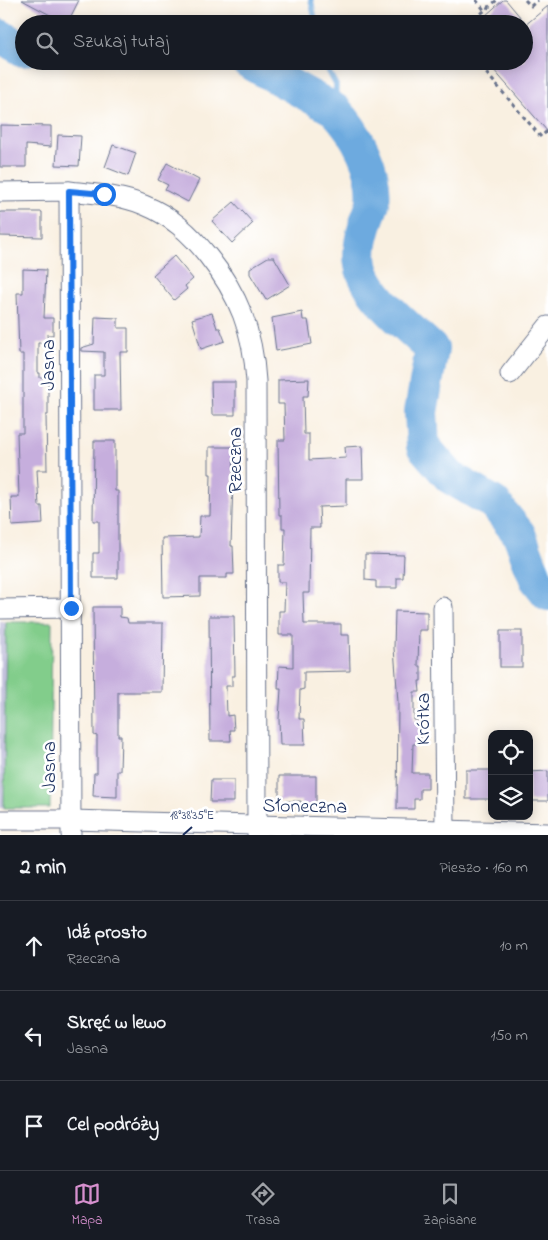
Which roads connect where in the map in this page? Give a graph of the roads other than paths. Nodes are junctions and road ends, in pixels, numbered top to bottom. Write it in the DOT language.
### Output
graph roads {
  1 [pos="69,191"];
  2 [pos="0,192"];
  3 [pos="548,326"];
  4 [pos="510,374"];
  5 [pos="443,607"];
  6 [pos="71,608"];
  7 [pos="0,609"];
  8 [pos="0,820"];
  9 [pos="71,827"];
  10 [pos="257,830"];
  11 [pos="445,830"];
  12 [pos="360,832"];
  13 [pos="548,833"];
  1 -- 2 [label="street"];
  1 -- 6 [label="street, Jasna"];
  1 -- 10 [label="street, Rzeczna"];
  3 -- 4 [label="street"];
  5 -- 11 [label="street, Krótka"];
  6 -- 7 [label="street"];
  6 -- 9 [label="street, Jasna"];
  8 -- 9 [label="street, Słoneczna"];
  9 -- 10 [label="street, Słoneczna"];
  10 -- 12 [label="street, Słoneczna"];
  11 -- 12 [label="street, Słoneczna"];
  11 -- 13 [label="street, Słoneczna"];
}
